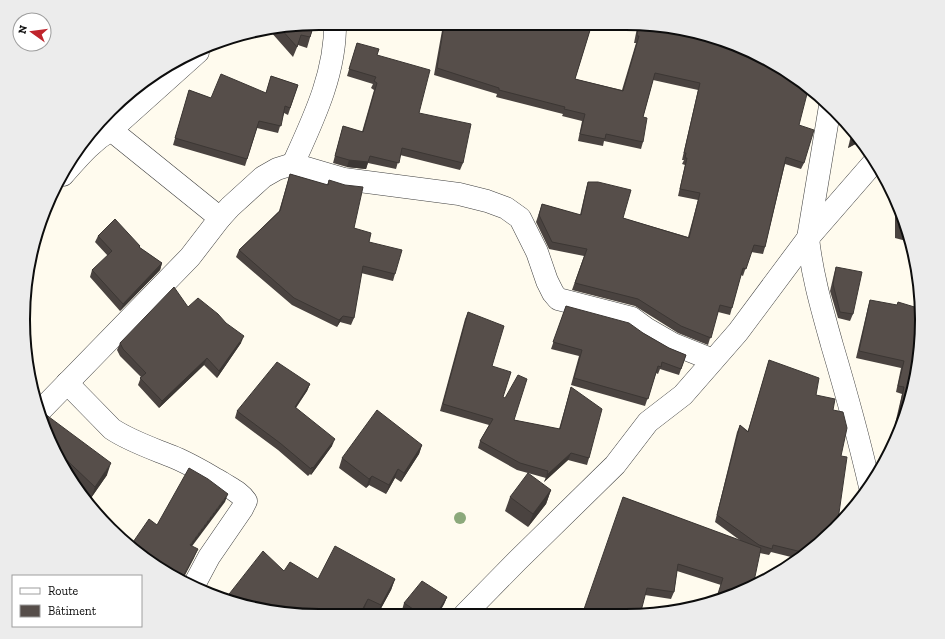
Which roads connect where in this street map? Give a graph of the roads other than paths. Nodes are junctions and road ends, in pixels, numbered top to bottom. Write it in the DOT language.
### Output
graph roads {
  1 [pos="335,30"];
  2 [pos="186,63"];
  3 [pos="829,114"];
  4 [pos="111,130"];
  5 [pos="85,151"];
  6 [pos="293,164"];
  7 [pos="871,167"];
  8 [pos="220,218"];
  9 [pos="808,238"];
  10 [pos="713,360"];
  11 [pos="67,383"];
  12 [pos="44,407"];
  13 [pos="868,477"];
  14 [pos="196,581"];
  15 [pos="470,609"];
  1 -- 6 [label="street"];
  2 -- 4 [label="street"];
  3 -- 9 [label="street"];
  4 -- 5 [label="street"];
  4 -- 8 [label="street"];
  6 -- 8 [label="street"];
  6 -- 10 [label="street"];
  7 -- 9 [label="street"];
  8 -- 11 [label="street"];
  9 -- 10 [label="street"];
  9 -- 13 [label="street"];
  10 -- 15 [label="street"];
  11 -- 12 [label="street"];
  11 -- 14 [label="street"];
}
